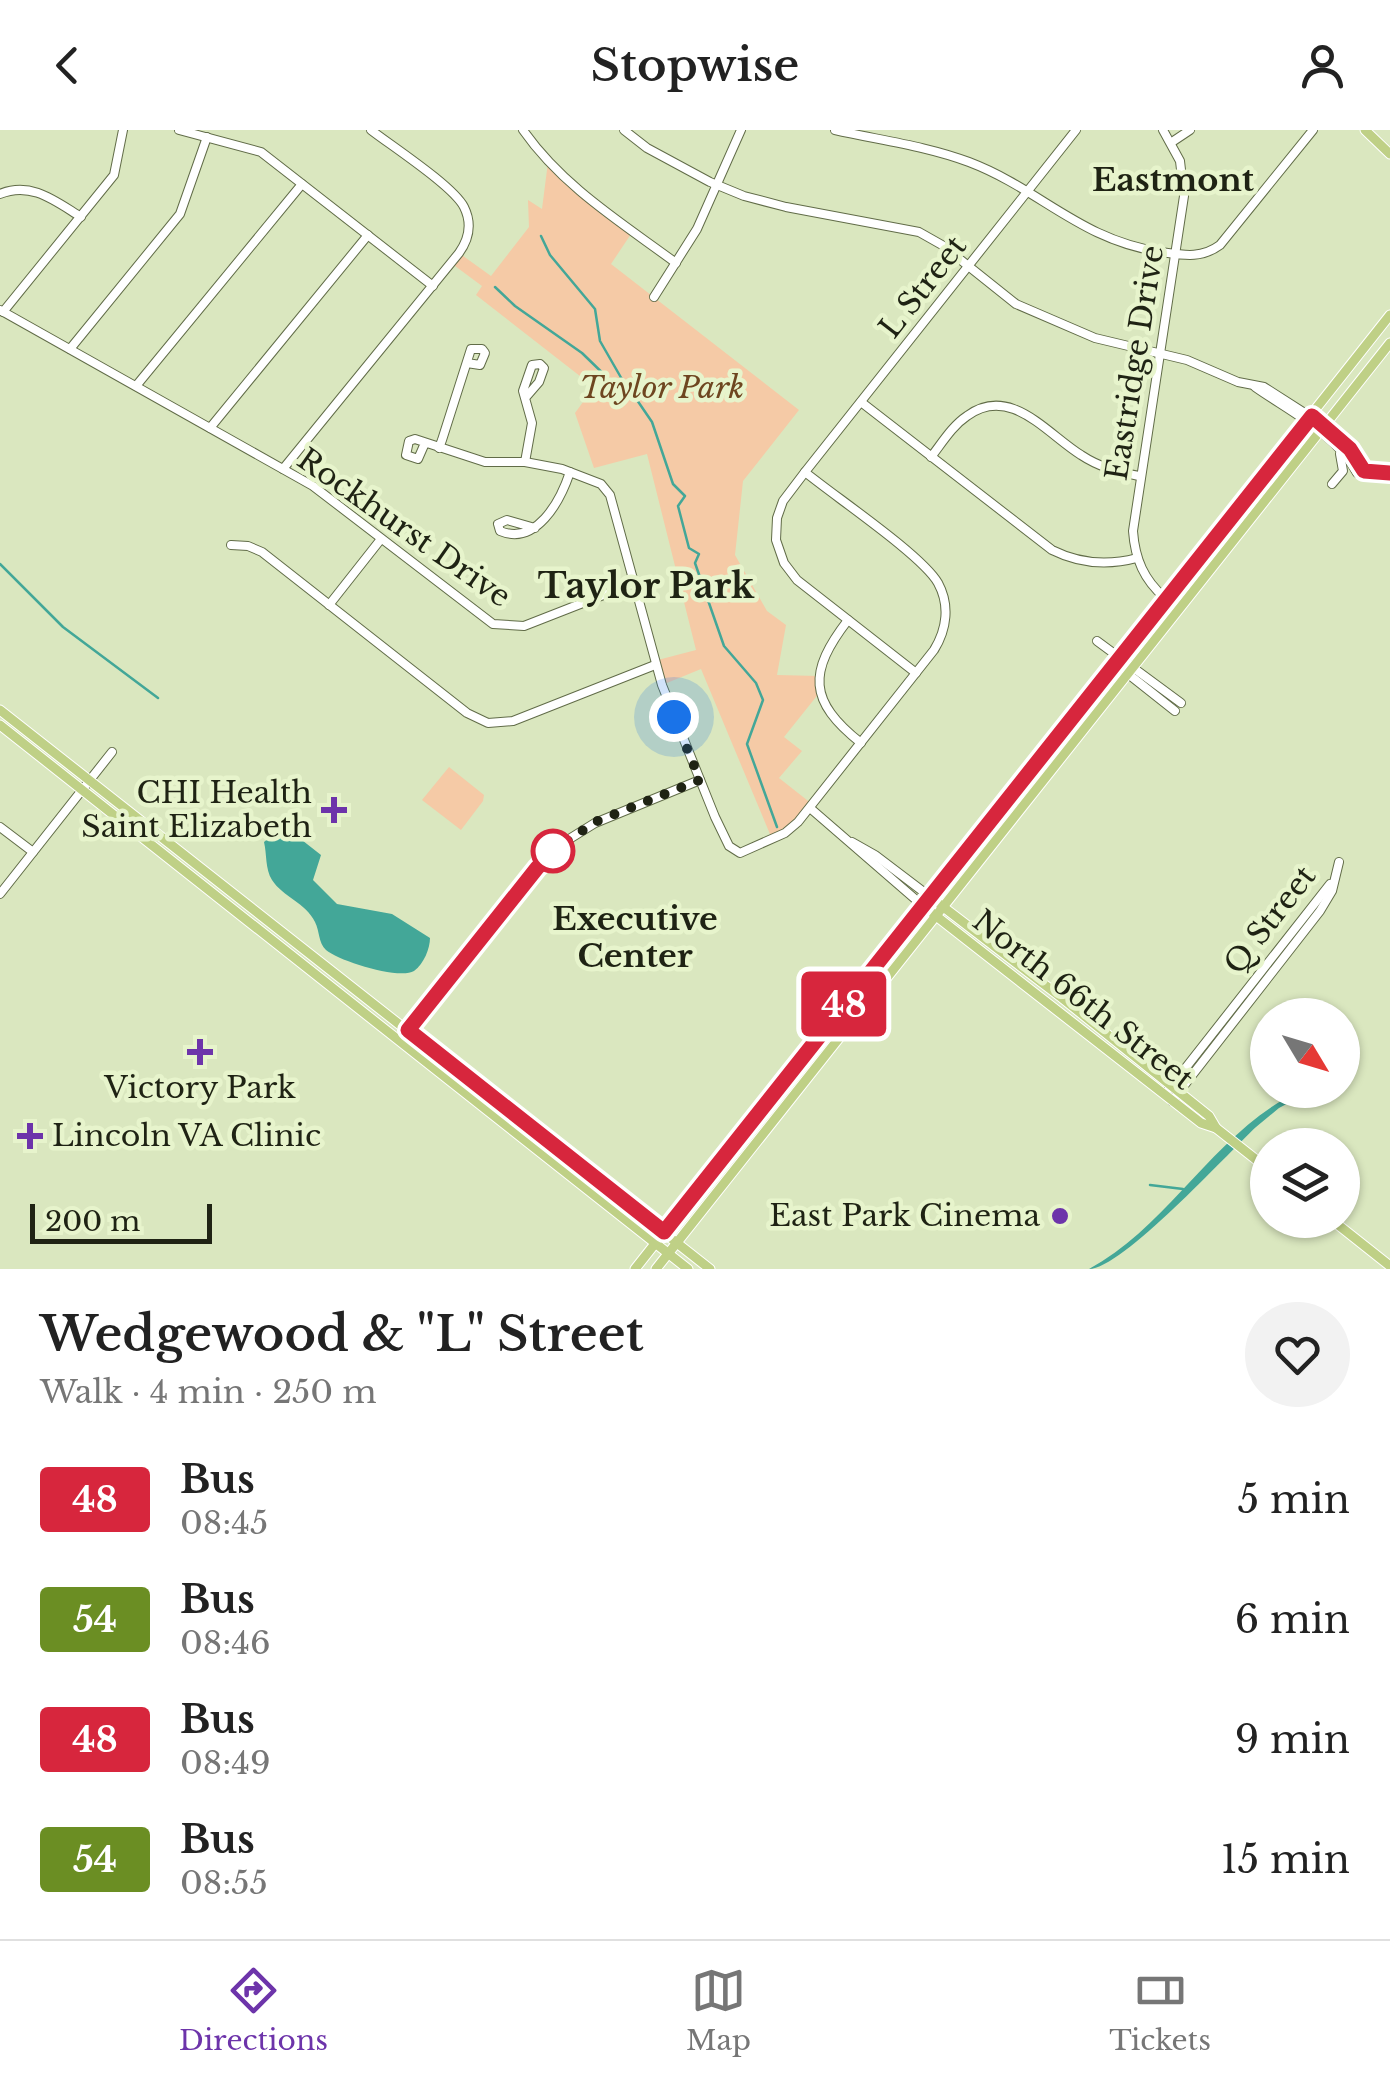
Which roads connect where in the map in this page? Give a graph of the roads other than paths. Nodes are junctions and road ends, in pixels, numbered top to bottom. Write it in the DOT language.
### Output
graph roads {
  1 [pos="123,130"];
  2 [pos="178,130"];
  3 [pos="371,130"];
  4 [pos="523,130"];
  5 [pos="624,130"];
  6 [pos="740,130"];
  7 [pos="835,130"];
  8 [pos="1076,130"];
  9 [pos="1163,130"];
  10 [pos="1190,130"];
  11 [pos="1312,130"];
  12 [pos="1365,130"];
  13 [pos="384,134"];
  14 [pos="207,137"];
  15 [pos="1172,142"];
  16 [pos="1390,154"];
  17 [pos="302,184"];
  18 [pos="717,186"];
  19 [pos="0,194"];
  20 [pos="1026,194"];
  21 [pos="81,217"];
  22 [pos="368,235"];
  23 [pos="1175,254"];
  24 [pos="676,263"];
  25 [pos="968,266"];
  26 [pos="433,286"];
  27 [pos="654,297"];
  28 [pos="2,311"];
  29 [pos="1390,315"];
  30 [pos="1390,343"];
  31 [pos="70,350"];
  32 [pos="1159,354"];
  33 [pos="467,364"];
  34 [pos="136,386"];
  35 [pos="526,397"];
  36 [pos="860,402"];
  37 [pos="1310,419"];
  38 [pos="210,428"];
  39 [pos="1322,430"];
  40 [pos="425,443"];
  41 [pos="439,448"];
  42 [pos="1338,450"];
  43 [pos="931,457"];
  44 [pos="525,462"];
  45 [pos="283,469"];
  46 [pos="570,472"];
  47 [pos="805,472"];
  48 [pos="1139,476"];
  49 [pos="1332,484"];
  50 [pos="535,528"];
  51 [pos="381,539"];
  52 [pos="231,545"];
  53 [pos="1137,558"];
  54 [pos="634,583"];
  55 [pos="1166,598"];
  56 [pos="329,605"];
  57 [pos="848,620"];
  58 [pos="1097,641"];
  59 [pos="1118,658"];
  60 [pos="655,665"];
  61 [pos="1130,669"];
  62 [pos="916,673"];
  63 [pos="1178,707"];
  64 [pos="0,710"];
  65 [pos="0,725"];
  66 [pos="860,744"];
  67 [pos="112,752"];
  68 [pos="700,780"];
  69 [pos="86,784"];
  70 [pos="810,808"];
  71 [pos="0,827"];
  72 [pos="34,852"];
  73 [pos="0,894"];
  74 [pos="925,900"];
  75 [pos="943,906"];
  76 [pos="935,916"];
  77 [pos="1048,1004"];
  78 [pos="408,1030"];
  79 [pos="1100,1030"];
  80 [pos="400,1040"];
  81 [pos="1172,1094"];
  82 [pos="1250,1155"];
  83 [pos="664,1232"];
  84 [pos="1355,1238"];
  85 [pos="677,1242"];
  86 [pos="655,1243"];
  87 [pos="668,1254"];
  88 [pos="1390,1266"];
  89 [pos="635,1269"];
  90 [pos="656,1269"];
  91 [pos="688,1269"];
  92 [pos="710,1269"];
  1 -- 21 [label="street"];
  2 -- 14 [label="street"];
  3 -- 13 [label="street"];
  4 -- 24 [label="street"];
  5 -- 18 [label="street"];
  6 -- 18 [label="street"];
  7 -- 20 [label="street"];
  8 -- 20 [label="street, L Street"];
  9 -- 15 [label="street, Eastridge Drive"];
  10 -- 15 [label="street"];
  11 -- 23 [label="street"];
  12 -- 16 [label="main road"];
  13 -- 26 [label="street"];
  14 -- 17 [label="street"];
  14 -- 31 [label="street"];
  15 -- 23 [label="street, Eastridge Drive"];
  17 -- 22 [label="street"];
  17 -- 34 [label="street"];
  18 -- 24 [label="street"];
  18 -- 25 [label="street"];
  19 -- 21 [label="street"];
  20 -- 23 [label="street"];
  20 -- 25 [label="street, L Street"];
  21 -- 28 [label="street"];
  22 -- 26 [label="street"];
  22 -- 38 [label="street"];
  23 -- 32 [label="street, Eastridge Drive"];
  24 -- 27 [label="street"];
  25 -- 32 [label="street"];
  25 -- 36 [label="street, L Street"];
  26 -- 45 [label="street"];
  28 -- 31 [label="street, Rockhurst Drive"];
  29 -- 37 [label="main road"];
  30 -- 39 [label="main road"];
  31 -- 34 [label="street, Rockhurst Drive"];
  32 -- 37 [label="street"];
  32 -- 48 [label="street, Eastridge Drive"];
  33 -- 41 [label="street"];
  34 -- 38 [label="street, Rockhurst Drive"];
  35 -- 44 [label="street"];
  36 -- 43 [label="street"];
  36 -- 47 [label="street, L Street"];
  37 -- 39 [label="street"];
  37 -- 55 [label="main road"];
  38 -- 45 [label="street, Rockhurst Drive"];
  39 -- 42 [label="street"];
  39 -- 42 [label="street"];
  39 -- 61 [label="main road"];
  40 -- 41 [label="street"];
  41 -- 44 [label="street"];
  42 -- 49 [label="street"];
  43 -- 48 [label="street"];
  43 -- 53 [label="street"];
  44 -- 46 [label="street"];
  45 -- 51 [label="street, Rockhurst Drive"];
  46 -- 50 [label="street"];
  46 -- 54 [label="street"];
  47 -- 57 [label="street, L Street"];
  47 -- 62 [label="street"];
  48 -- 53 [label="street, Eastridge Drive"];
  51 -- 54 [label="street, Rockhurst Drive"];
  51 -- 56 [label="street"];
  52 -- 56 [label="street"];
  53 -- 55 [label="street"];
  54 -- 60 [label="street"];
  55 -- 59 [label="main road"];
  56 -- 60 [label="street"];
  57 -- 62 [label="street, L Street"];
  57 -- 66 [label="street"];
  58 -- 59 [label="street"];
  59 -- 61 [label="street"];
  59 -- 74 [label="main road"];
  60 -- 68 [label="street"];
  61 -- 63 [label="street"];
  61 -- 75 [label="main road"];
  62 -- 66 [label="street"];
  64 -- 69 [label="main road"];
  65 -- 69 [label="main road"];
  66 -- 70 [label="street"];
  67 -- 69 [label="street"];
  68 -- 70 [label="street"];
  68 -- 78 [label="street"];
  69 -- 72 [label="street"];
  69 -- 78 [label="main road"];
  69 -- 80 [label="main road"];
  70 -- 74 [label="street"];
  71 -- 72 [label="street"];
  72 -- 73 [label="street"];
  74 -- 75 [label="main road, North 66th Street"];
  74 -- 76 [label="main road, North 66th Street"];
  74 -- 83 [label="main road"];
  75 -- 76 [label="main road"];
  75 -- 79 [label="main road, North 66th Street"];
  76 -- 77 [label="main road, North 66th Street"];
  76 -- 85 [label="main road"];
  77 -- 79 [label="main road"];
  77 -- 81 [label="main road, North 66th Street"];
  78 -- 80 [label="street"];
  78 -- 83 [label="main road"];
  79 -- 81 [label="main road, North 66th Street"];
  80 -- 86 [label="main road"];
  81 -- 81 [label="street, Q Street"];
  81 -- 82 [label="main road, North 66th Street"];
  83 -- 85 [label="main road"];
  83 -- 86 [label="main road"];
  84 -- 88 [label="main road"];
  85 -- 87 [label="main road"];
  85 -- 92 [label="main road"];
  86 -- 87 [label="main road"];
  86 -- 89 [label="main road"];
  87 -- 90 [label="main road"];
  87 -- 91 [label="main road"];
}
